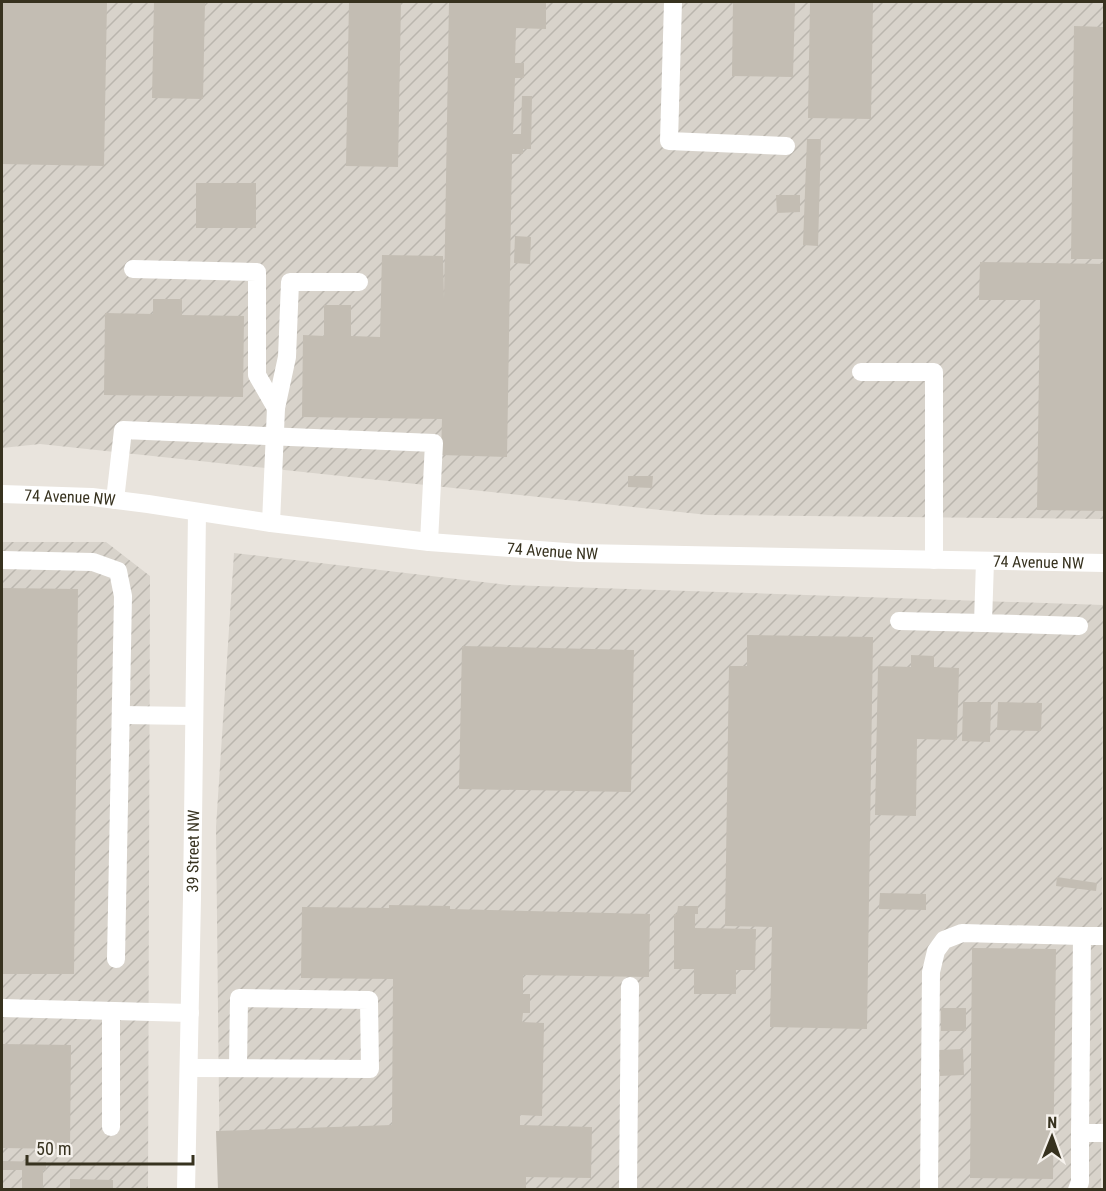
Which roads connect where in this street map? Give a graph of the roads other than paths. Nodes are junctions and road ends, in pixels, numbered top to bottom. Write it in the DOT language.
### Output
graph roads {
  1 [pos="673,2"];
  2 [pos="786,146"];
  3 [pos="133,269"];
  4 [pos="359,282"];
  5 [pos="861,372"];
  6 [pos="276,408"];
  7 [pos="275,436"];
  8 [pos="2,494"];
  9 [pos="116,500"];
  10 [pos="197,512"];
  11 [pos="271,523"];
  12 [pos="429,542"];
  13 [pos="934,560"];
  14 [pos="2,561"];
  15 [pos="985,561"];
  16 [pos="1104,563"];
  17 [pos="899,621"];
  18 [pos="983,623"];
  19 [pos="1079,626"];
  20 [pos="121,715"];
  21 [pos="194,716"];
  22 [pos="1082,936"];
  23 [pos="1104,936"];
  24 [pos="116,958"];
  25 [pos="630,986"];
  26 [pos="2,1008"];
  27 [pos="111,1011"];
  28 [pos="190,1013"];
  29 [pos="189,1068"];
  30 [pos="238,1068"];
  31 [pos="111,1127"];
  32 [pos="1080,1133"];
  33 [pos="1104,1133"];
  34 [pos="186,1190"];
  35 [pos="628,1190"];
  36 [pos="929,1190"];
  37 [pos="1077,1190"];
  1 -- 2 [label="street"];
  3 -- 6 [label="street"];
  4 -- 6 [label="street"];
  5 -- 13 [label="street"];
  6 -- 7 [label="street"];
  7 -- 9 [label="street"];
  7 -- 11 [label="street"];
  7 -- 12 [label="street"];
  8 -- 9 [label="street, 74 Avenue NW"];
  9 -- 10 [label="street, 74 Avenue NW"];
  10 -- 11 [label="street, 74 Avenue NW"];
  10 -- 21 [label="street, 39 Street NW"];
  11 -- 12 [label="street, 74 Avenue NW"];
  12 -- 13 [label="street, 74 Avenue NW"];
  13 -- 15 [label="street, 74 Avenue NW"];
  14 -- 20 [label="street"];
  15 -- 16 [label="street, 74 Avenue NW"];
  15 -- 18 [label="street"];
  17 -- 18 [label="street"];
  18 -- 19 [label="street"];
  20 -- 21 [label="street"];
  20 -- 24 [label="street"];
  21 -- 28 [label="street, 39 Street NW"];
  22 -- 23 [label="street"];
  22 -- 32 [label="street"];
  22 -- 36 [label="street"];
  25 -- 35 [label="street"];
  26 -- 27 [label="street"];
  27 -- 28 [label="street"];
  27 -- 31 [label="street"];
  28 -- 29 [label="street, 39 Street NW"];
  29 -- 30 [label="street"];
  29 -- 34 [label="street, 39 Street NW"];
  30 -- 30 [label="street"];
  32 -- 33 [label="street"];
  32 -- 37 [label="street"];
}
